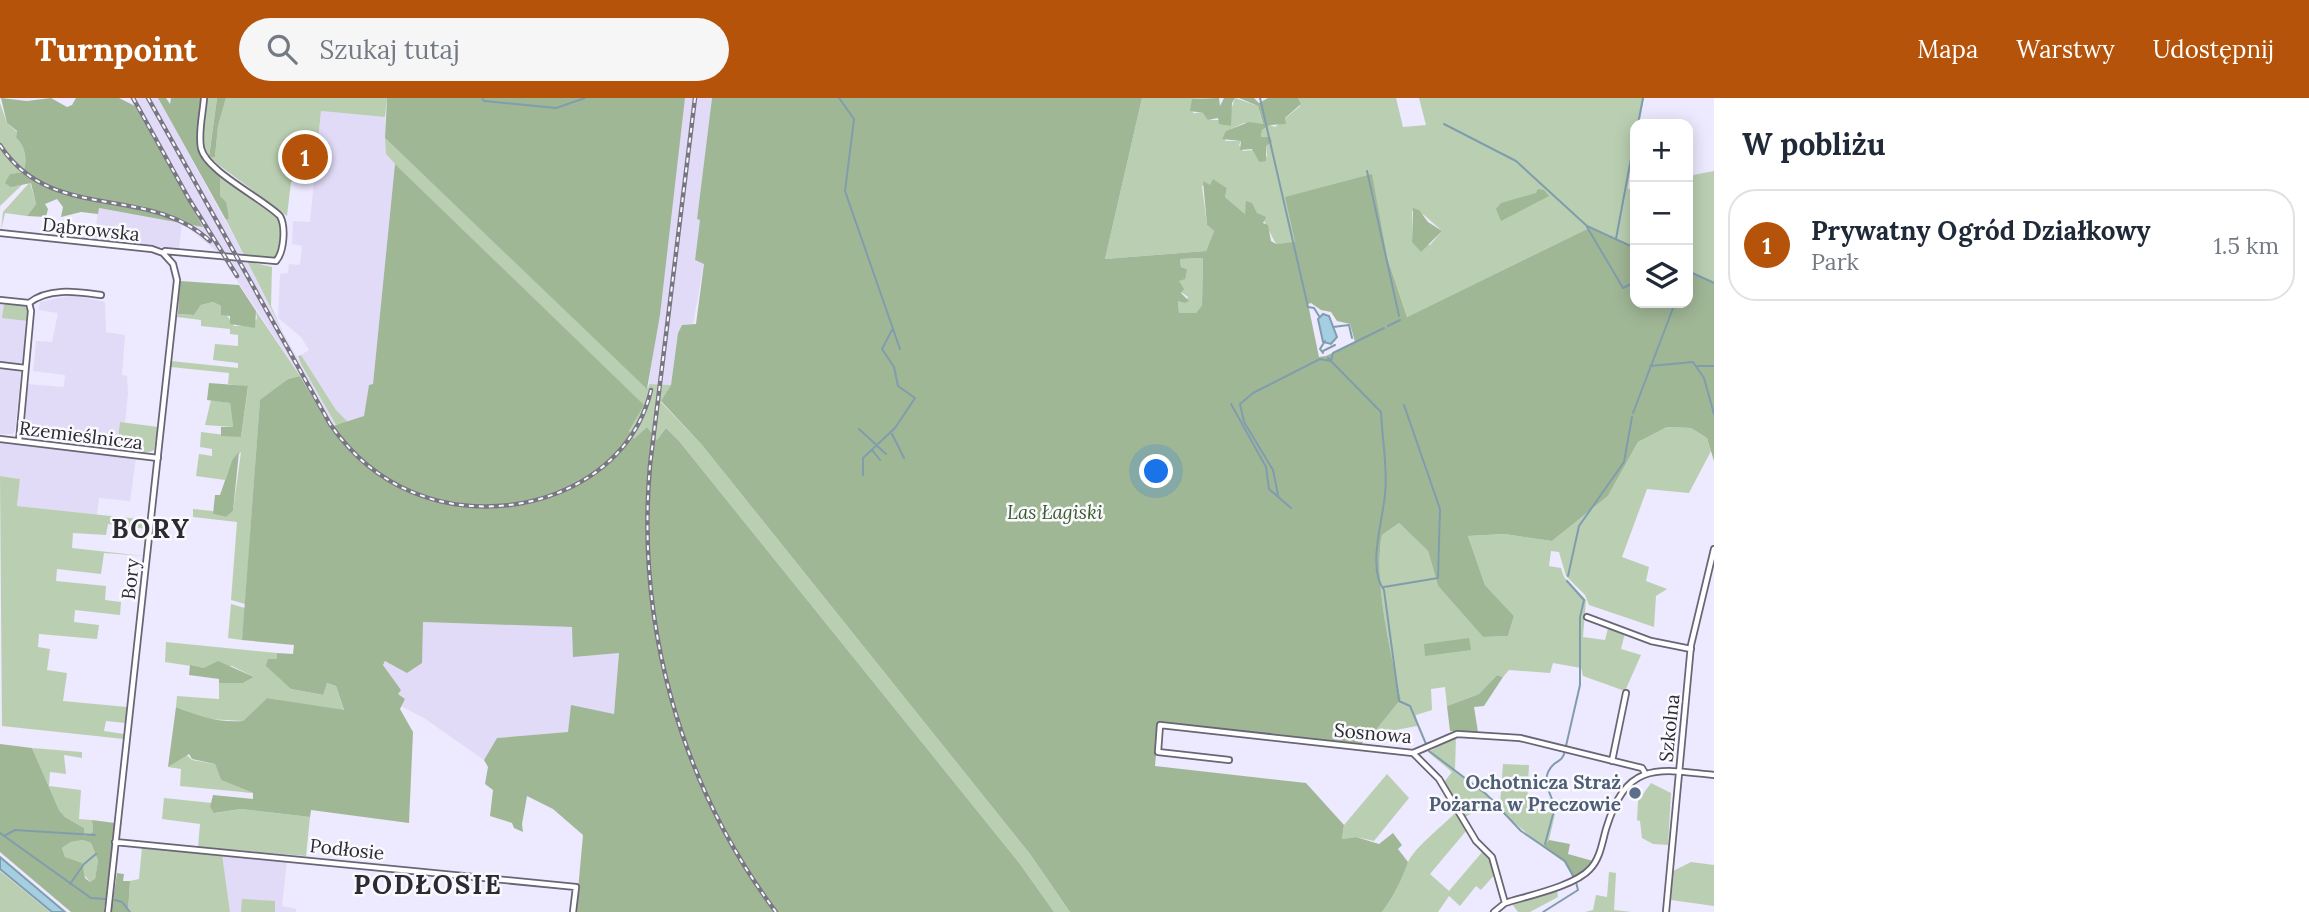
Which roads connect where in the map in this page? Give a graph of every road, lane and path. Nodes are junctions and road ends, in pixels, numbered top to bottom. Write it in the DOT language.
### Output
graph roads {
  1 [pos="204,98"];
  2 [pos="0,233"];
  3 [pos="178,252"];
  4 [pos="163,253"];
  5 [pos="173,264"];
  6 [pos="101,295"];
  7 [pos="0,300"];
  8 [pos="29,303"];
  9 [pos="0,365"];
  10 [pos="25,368"];
  11 [pos="0,439"];
  12 [pos="19,441"];
  13 [pos="158,458"];
  14 [pos="1714,549"];
  15 [pos="1587,617"];
  16 [pos="1691,649"];
  17 [pos="1626,693"];
  18 [pos="1413,753"];
  19 [pos="1229,760"];
  20 [pos="1612,761"];
  21 [pos="1678,771"];
  22 [pos="1646,773"];
  23 [pos="1714,775"];
  24 [pos="116,842"];
  25 [pos="1505,903"];
  26 [pos="108,912"];
  27 [pos="573,912"];
  28 [pos="1494,912"];
  29 [pos="1666,912"];
  1 -- 3 [label="street, Dąbrowska"];
  2 -- 4 [label="street, Dąbrowska"];
  3 -- 4 [label="street, Dąbrowska"];
  3 -- 5 [label="street"];
  4 -- 5 [label="street"];
  5 -- 13 [label="street, Bory"];
  6 -- 8 [label="street"];
  7 -- 8 [label="street"];
  8 -- 10 [label="street"];
  9 -- 10 [label="street"];
  10 -- 12 [label="street"];
  11 -- 12 [label="street, Rzemieślnicza"];
  12 -- 13 [label="street, Rzemieślnicza"];
  13 -- 24 [label="street, Bory"];
  14 -- 16 [label="street, Szkolna"];
  15 -- 16 [label="street"];
  16 -- 21 [label="street, Szkolna"];
  17 -- 20 [label="street"];
  18 -- 19 [label="street, Sosnowa"];
  18 -- 20 [label="street, Sosnowa"];
  18 -- 25 [label="street"];
  20 -- 22 [label="street, Sosnowa"];
  21 -- 22 [label="street, Sosnowa"];
  21 -- 23 [label="street, Sosnowa"];
  21 -- 29 [label="street, Szkolna"];
  22 -- 25 [label="street"];
  24 -- 26 [label="street, Bory"];
  24 -- 27 [label="street, Podłosie"];
  25 -- 28 [label="street"];
}
